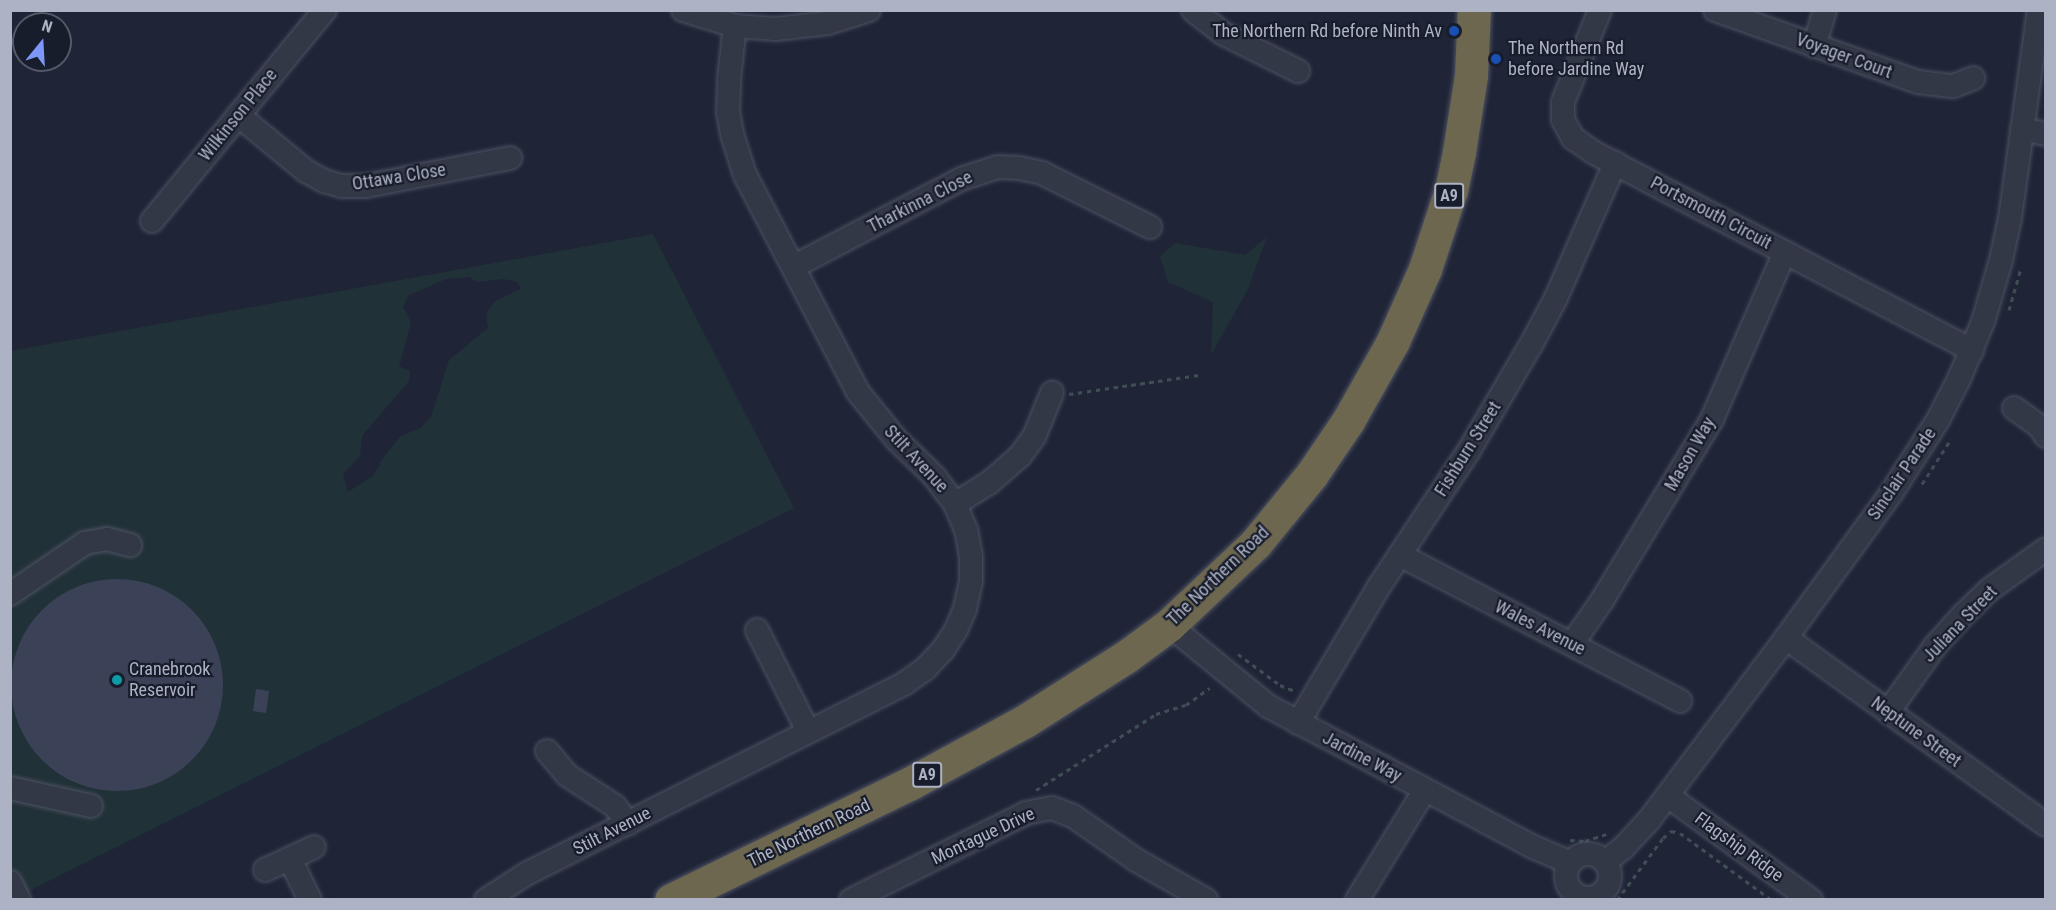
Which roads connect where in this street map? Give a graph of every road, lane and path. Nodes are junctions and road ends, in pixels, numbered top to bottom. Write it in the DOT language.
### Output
graph roads {
  1 [pos="325,10"];
  2 [pos="683,10"];
  3 [pos="869,10"];
  4 [pos="1193,10"];
  5 [pos="1474,10"];
  6 [pos="1600,10"];
  7 [pos="1715,10"];
  8 [pos="1825,10"];
  9 [pos="2039,10"];
  10 [pos="735,26"];
  11 [pos="1814,46"];
  12 [pos="1298,71"];
  13 [pos="1974,78"];
  14 [pos="238,115"];
  15 [pos="2022,129"];
  16 [pos="2046,134"];
  17 [pos="510,158"];
  18 [pos="1615,163"];
  19 [pos="152,221"];
  20 [pos="1150,227"];
  21 [pos="1785,252"];
  22 [pos="793,267"];
  23 [pos="1972,350"];
  24 [pos="1199,375"];
  25 [pos="1053,393"];
  26 [pos="2014,408"];
  27 [pos="2046,436"];
  28 [pos="955,504"];
  29 [pos="130,545"];
  30 [pos="2046,549"];
  31 [pos="1400,555"];
  32 [pos="10,594"];
  33 [pos="1169,625"];
  34 [pos="757,630"];
  35 [pos="1786,638"];
  36 [pos="1572,644"];
  37 [pos="1231,662"];
  38 [pos="1209,688"];
  39 [pos="1299,689"];
  40 [pos="1680,701"];
  41 [pos="1888,712"];
  42 [pos="1298,723"];
  43 [pos="808,731"];
  44 [pos="547,751"];
  45 [pos="10,788"];
  46 [pos="1425,790"];
  47 [pos="1035,791"];
  48 [pos="1668,796"];
  49 [pos="91,806"];
  50 [pos="2045,823"];
  51 [pos="628,824"];
  52 [pos="1611,839"];
  53 [pos="1565,840"];
  54 [pos="314,848"];
  55 [pos="290,859"];
  56 [pos="1605,862"];
  57 [pos="1571,863"];
  58 [pos="265,870"];
  59 [pos="865,897"];
  60 [pos="1580,898"];
  61 [pos="310,900"];
  62 [pos="486,900"];
  63 [pos="671,900"];
  64 [pos="1206,900"];
  65 [pos="1357,900"];
  66 [pos="1617,900"];
  67 [pos="1772,900"];
  68 [pos="1810,900"];
  1 -- 14 [label="street, Wilkinson Place"];
  2 -- 10 [label="street"];
  3 -- 10 [label="street"];
  4 -- 12 [label="street"];
  5 -- 33 [label="highway, The Northern Road / A9"];
  6 -- 18 [label="street, Portsmouth Circuit"];
  7 -- 11 [label="street, Voyager Court"];
  8 -- 11 [label="street"];
  9 -- 15 [label="street, Sinclair Parade"];
  10 -- 22 [label="street, Stilt Avenue"];
  11 -- 13 [label="street, Voyager Court"];
  14 -- 17 [label="street, Ottawa Close"];
  14 -- 19 [label="street, Wilkinson Place"];
  15 -- 16 [label="street"];
  15 -- 23 [label="street, Sinclair Parade"];
  18 -- 21 [label="street, Portsmouth Circuit"];
  18 -- 31 [label="street, Fishburn Street"];
  20 -- 22 [label="street, Tharkinna Close"];
  21 -- 23 [label="street, Portsmouth Circuit"];
  21 -- 36 [label="street, Mason Way"];
  22 -- 28 [label="street, Stilt Avenue"];
  23 -- 35 [label="street, Sinclair Parade"];
  24 -- 25 [label="path"];
  25 -- 28 [label="street"];
  26 -- 27 [label="street"];
  28 -- 43 [label="street, Stilt Avenue"];
  29 -- 32 [label="street"];
  30 -- 41 [label="street, Juliana Street"];
  31 -- 36 [label="street, Wales Avenue"];
  31 -- 42 [label="street, Fishburn Street"];
  33 -- 42 [label="street, Jardine Way"];
  33 -- 63 [label="highway, The Northern Road / A9"];
  34 -- 43 [label="street"];
  35 -- 41 [label="street, Neptune Street"];
  35 -- 48 [label="street, Sinclair Parade"];
  36 -- 40 [label="street, Wales Avenue"];
  37 -- 39 [label="path"];
  38 -- 47 [label="path"];
  41 -- 50 [label="street, Neptune Street"];
  42 -- 46 [label="street, Jardine Way"];
  43 -- 51 [label="street, Stilt Avenue"];
  44 -- 51 [label="street"];
  45 -- 49 [label="street"];
  46 -- 57 [label="street, Jardine Way"];
  46 -- 65 [label="street"];
  48 -- 56 [label="street, Sinclair Parade"];
  48 -- 68 [label="street, Flagship Ridge"];
  51 -- 62 [label="street, Stilt Avenue"];
  52 -- 53 [label="path"];
  54 -- 55 [label="street"];
  55 -- 58 [label="street"];
  55 -- 61 [label="street"];
  56 -- 57 [label="street"];
  56 -- 60 [label="street"];
  57 -- 60 [label="street"];
  59 -- 64 [label="street, Montague Drive"];
  66 -- 67 [label="path"];
}
